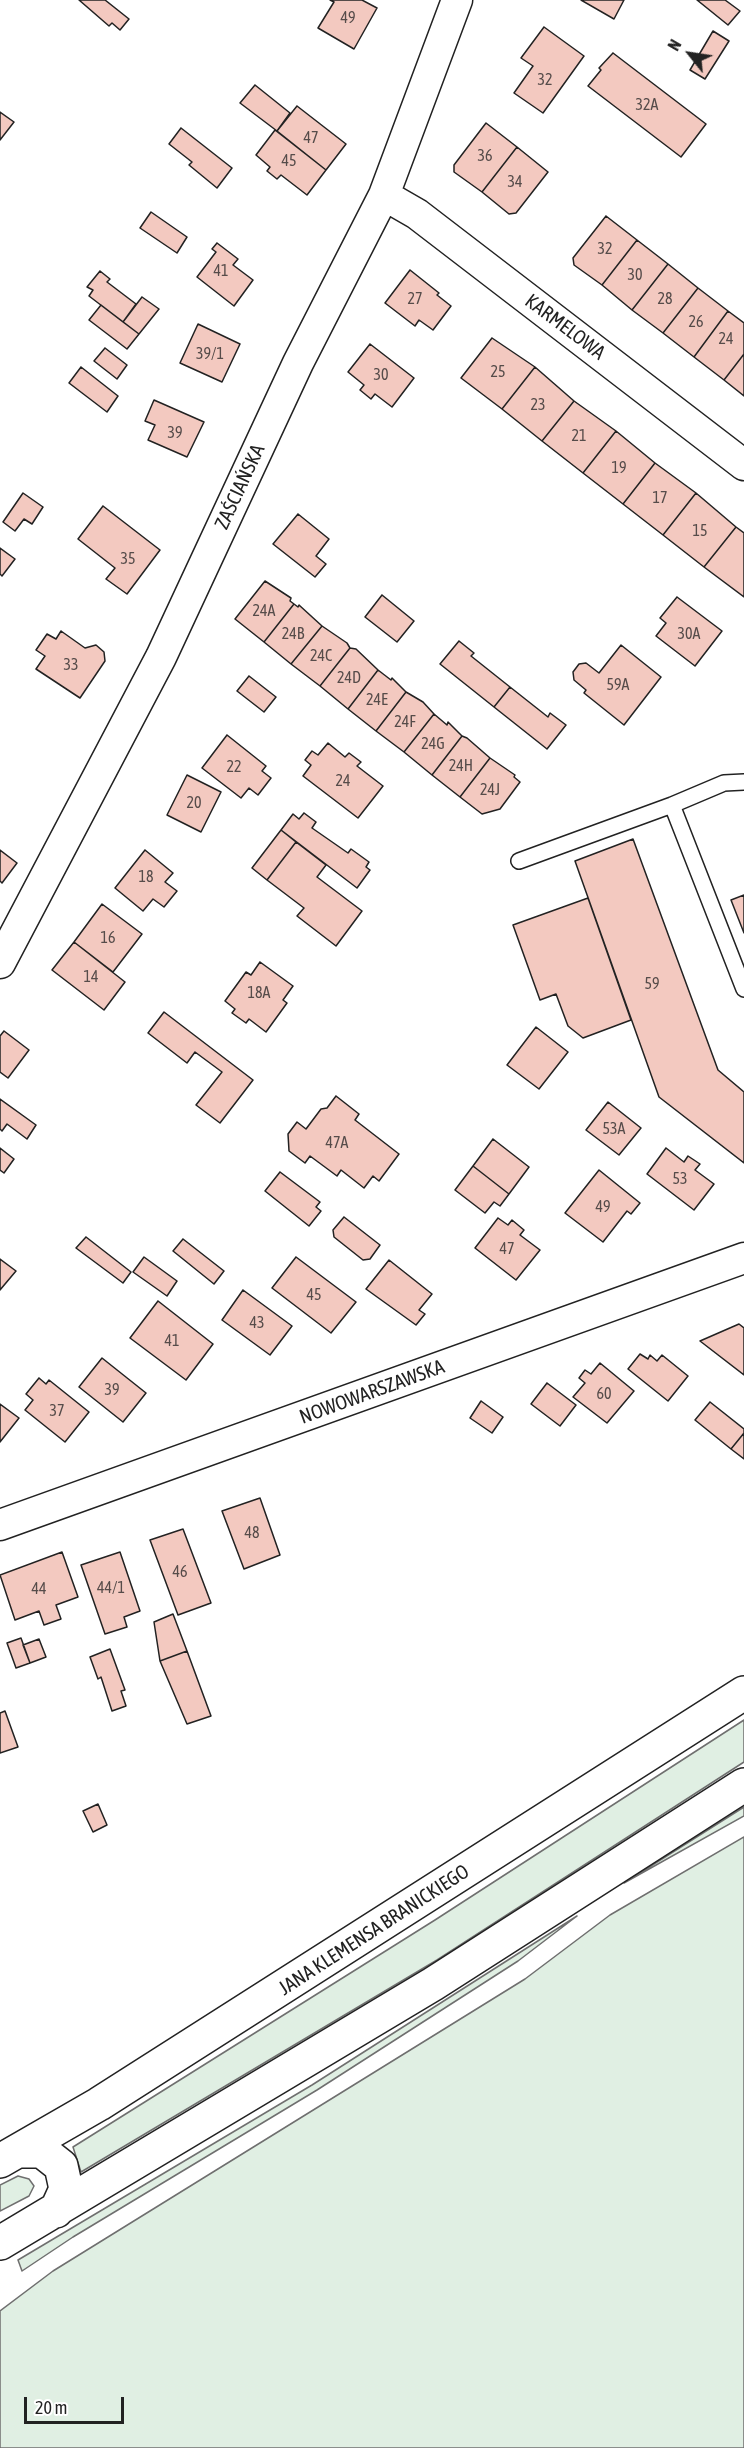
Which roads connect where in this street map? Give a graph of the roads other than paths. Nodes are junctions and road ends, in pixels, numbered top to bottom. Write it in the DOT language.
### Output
graph roads {
  1 [pos="457,0"];
  2 [pos="384,195"];
  3 [pos="744,465"];
  4 [pos="744,782"];
  5 [pos="672,805"];
  6 [pos="519,861"];
  7 [pos="0,963"];
  8 [pos="744,989"];
  9 [pos="744,1258"];
  10 [pos="0,1525"];
  11 [pos="744,1693"];
  12 [pos="744,1785"];
  13 [pos="9,2156"];
  14 [pos="56,2211"];
  15 [pos="0,2243"];
  1 -- 2 [label="street, ZAŚCIAŃSKA"];
  2 -- 3 [label="street, KARMELOWA"];
  2 -- 7 [label="street, ZAŚCIAŃSKA"];
  4 -- 5 [label="lane"];
  5 -- 6 [label="lane"];
  5 -- 8 [label="lane"];
  9 -- 10 [label="street, NOWOWARSZAWSKA"];
  11 -- 13 [label="main road, JANA KLEMENSA BRANICKIEGO"];
  12 -- 14 [label="main road"];
  13 -- 14 [label="main road"];
  14 -- 15 [label="main road"];
}
